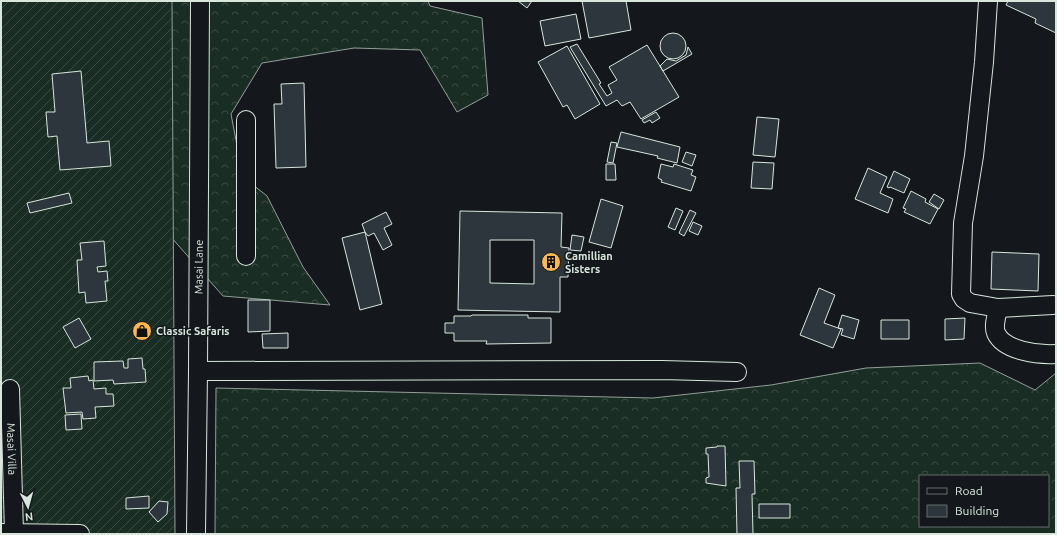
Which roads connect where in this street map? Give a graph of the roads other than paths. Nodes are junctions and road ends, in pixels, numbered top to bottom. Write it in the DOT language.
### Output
graph roads {
  1 [pos="200,1"];
  2 [pos="988,1"];
  3 [pos="246,120"];
  4 [pos="246,256"];
  5 [pos="1053,305"];
  6 [pos="998,308"];
  7 [pos="1056,354"];
  8 [pos="198,371"];
  9 [pos="737,372"];
  10 [pos="10,389"];
  11 [pos="7,533"];
  12 [pos="41,534"];
  13 [pos="80,534"];
  14 [pos="196,534"];
  1 -- 8 [label="street, Masai Lane"];
  2 -- 6 [label="street"];
  3 -- 4 [label="street"];
  5 -- 6 [label="street"];
  6 -- 7 [label="street"];
  8 -- 9 [label="street"];
  8 -- 14 [label="street, Masai Lane"];
  10 -- 11 [label="street, Masai Villa"];
  11 -- 12 [label="street, Masai Villa"];
  12 -- 13 [label="street, Masai Villa"];
}
